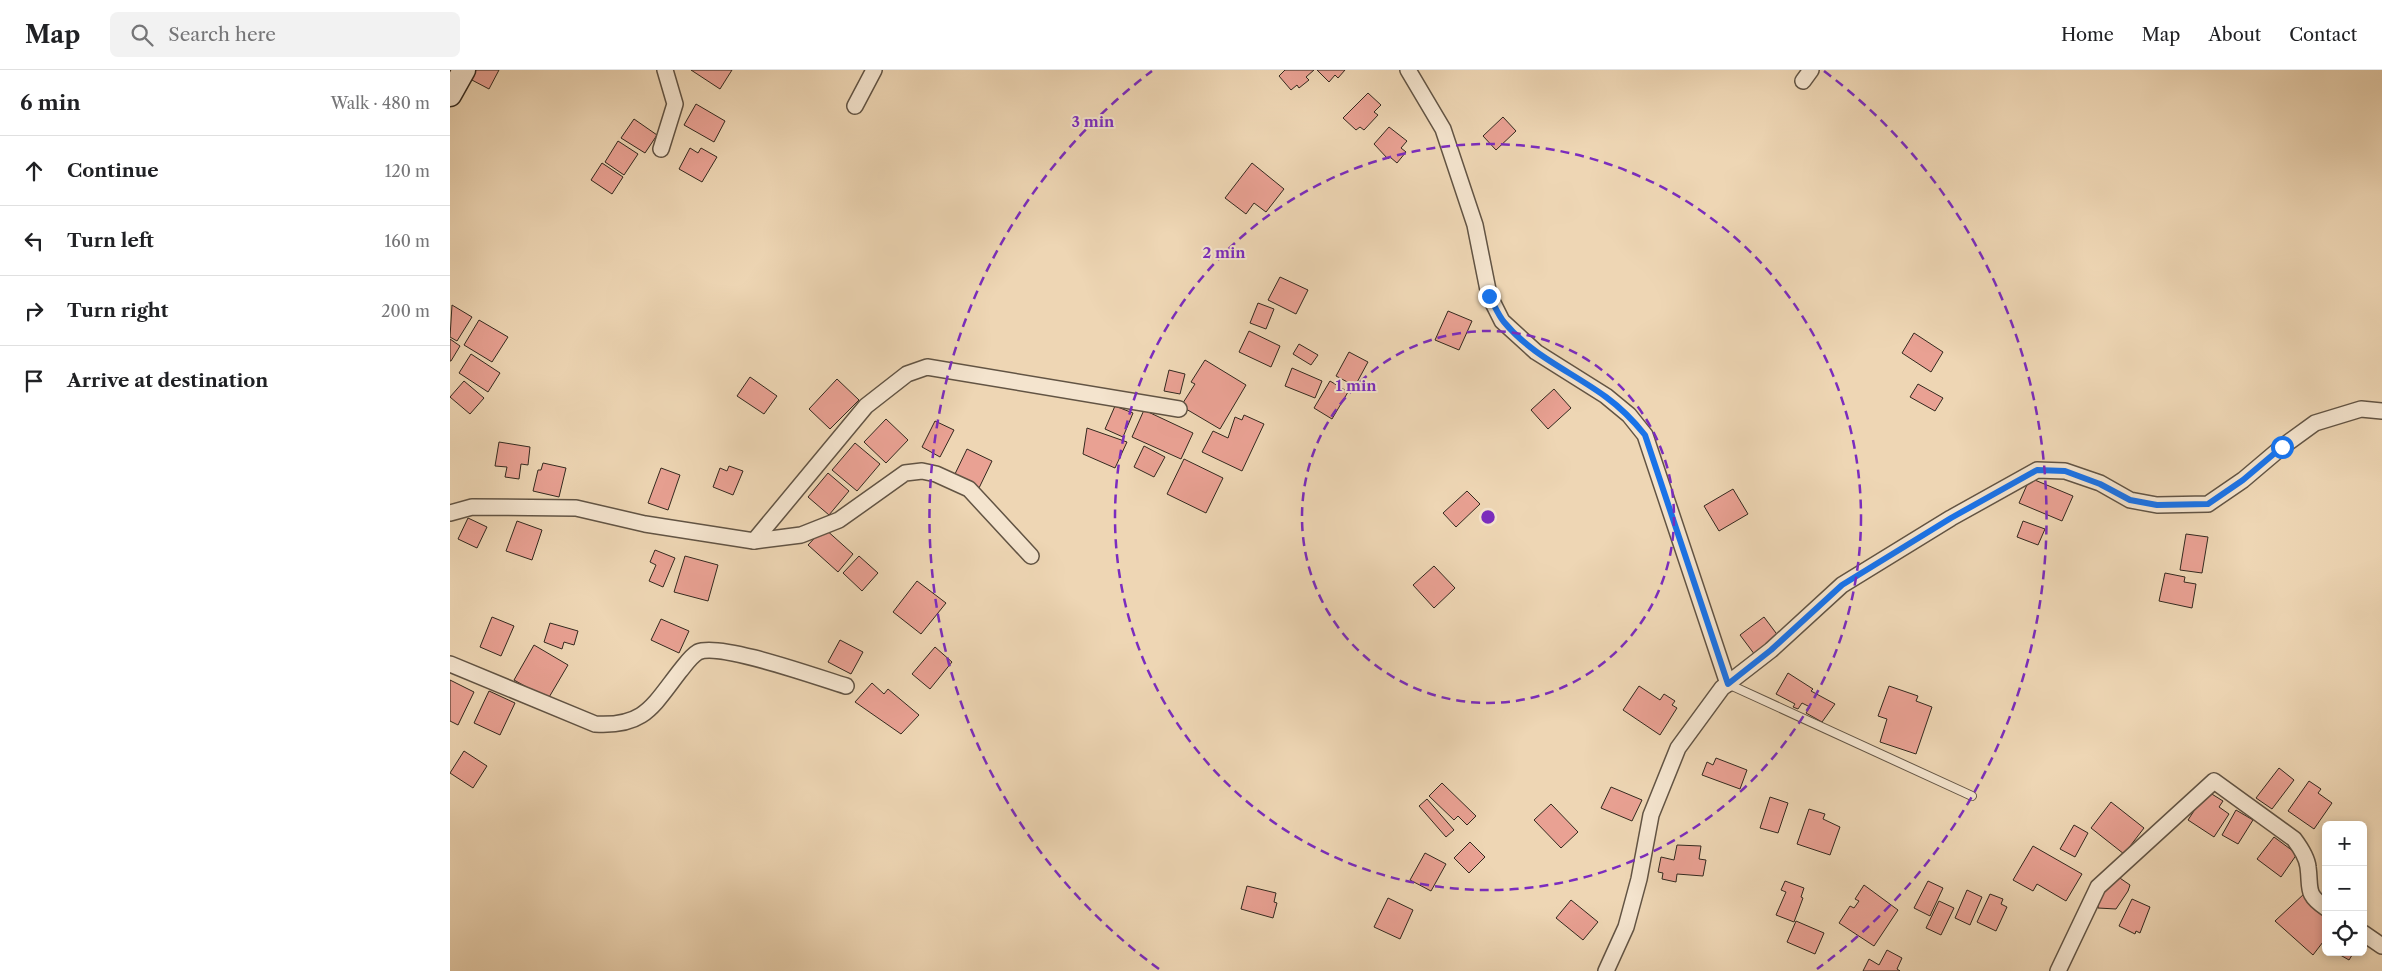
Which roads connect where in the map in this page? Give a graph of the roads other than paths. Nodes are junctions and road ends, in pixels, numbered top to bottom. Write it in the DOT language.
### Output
graph roads {
  1 [pos="464,70"];
  2 [pos="666,70"];
  3 [pos="874,70"];
  4 [pos="1408,70"];
  5 [pos="450,95"];
  6 [pos="855,106"];
  7 [pos="661,149"];
  8 [pos="1178,409"];
  9 [pos="2382,411"];
  10 [pos="450,514"];
  11 [pos="754,540"];
  12 [pos="1031,556"];
  13 [pos="450,664"];
  14 [pos="1728,684"];
  15 [pos="846,686"];
  16 [pos="1972,796"];
  17 [pos="2322,905"];
  18 [pos="2367,936"];
  19 [pos="2382,946"];
  20 [pos="1606,971"];
  21 [pos="2058,971"];
  1 -- 5 [label="street"];
  2 -- 7 [label="street"];
  3 -- 6 [label="street"];
  4 -- 14 [label="street"];
  8 -- 11 [label="street"];
  9 -- 14 [label="street"];
  10 -- 11 [label="street"];
  11 -- 12 [label="street"];
  13 -- 15 [label="street"];
  14 -- 16 [label="lane"];
  14 -- 20 [label="street"];
  17 -- 21 [label="street"];
  18 -- 19 [label="street"];
}
